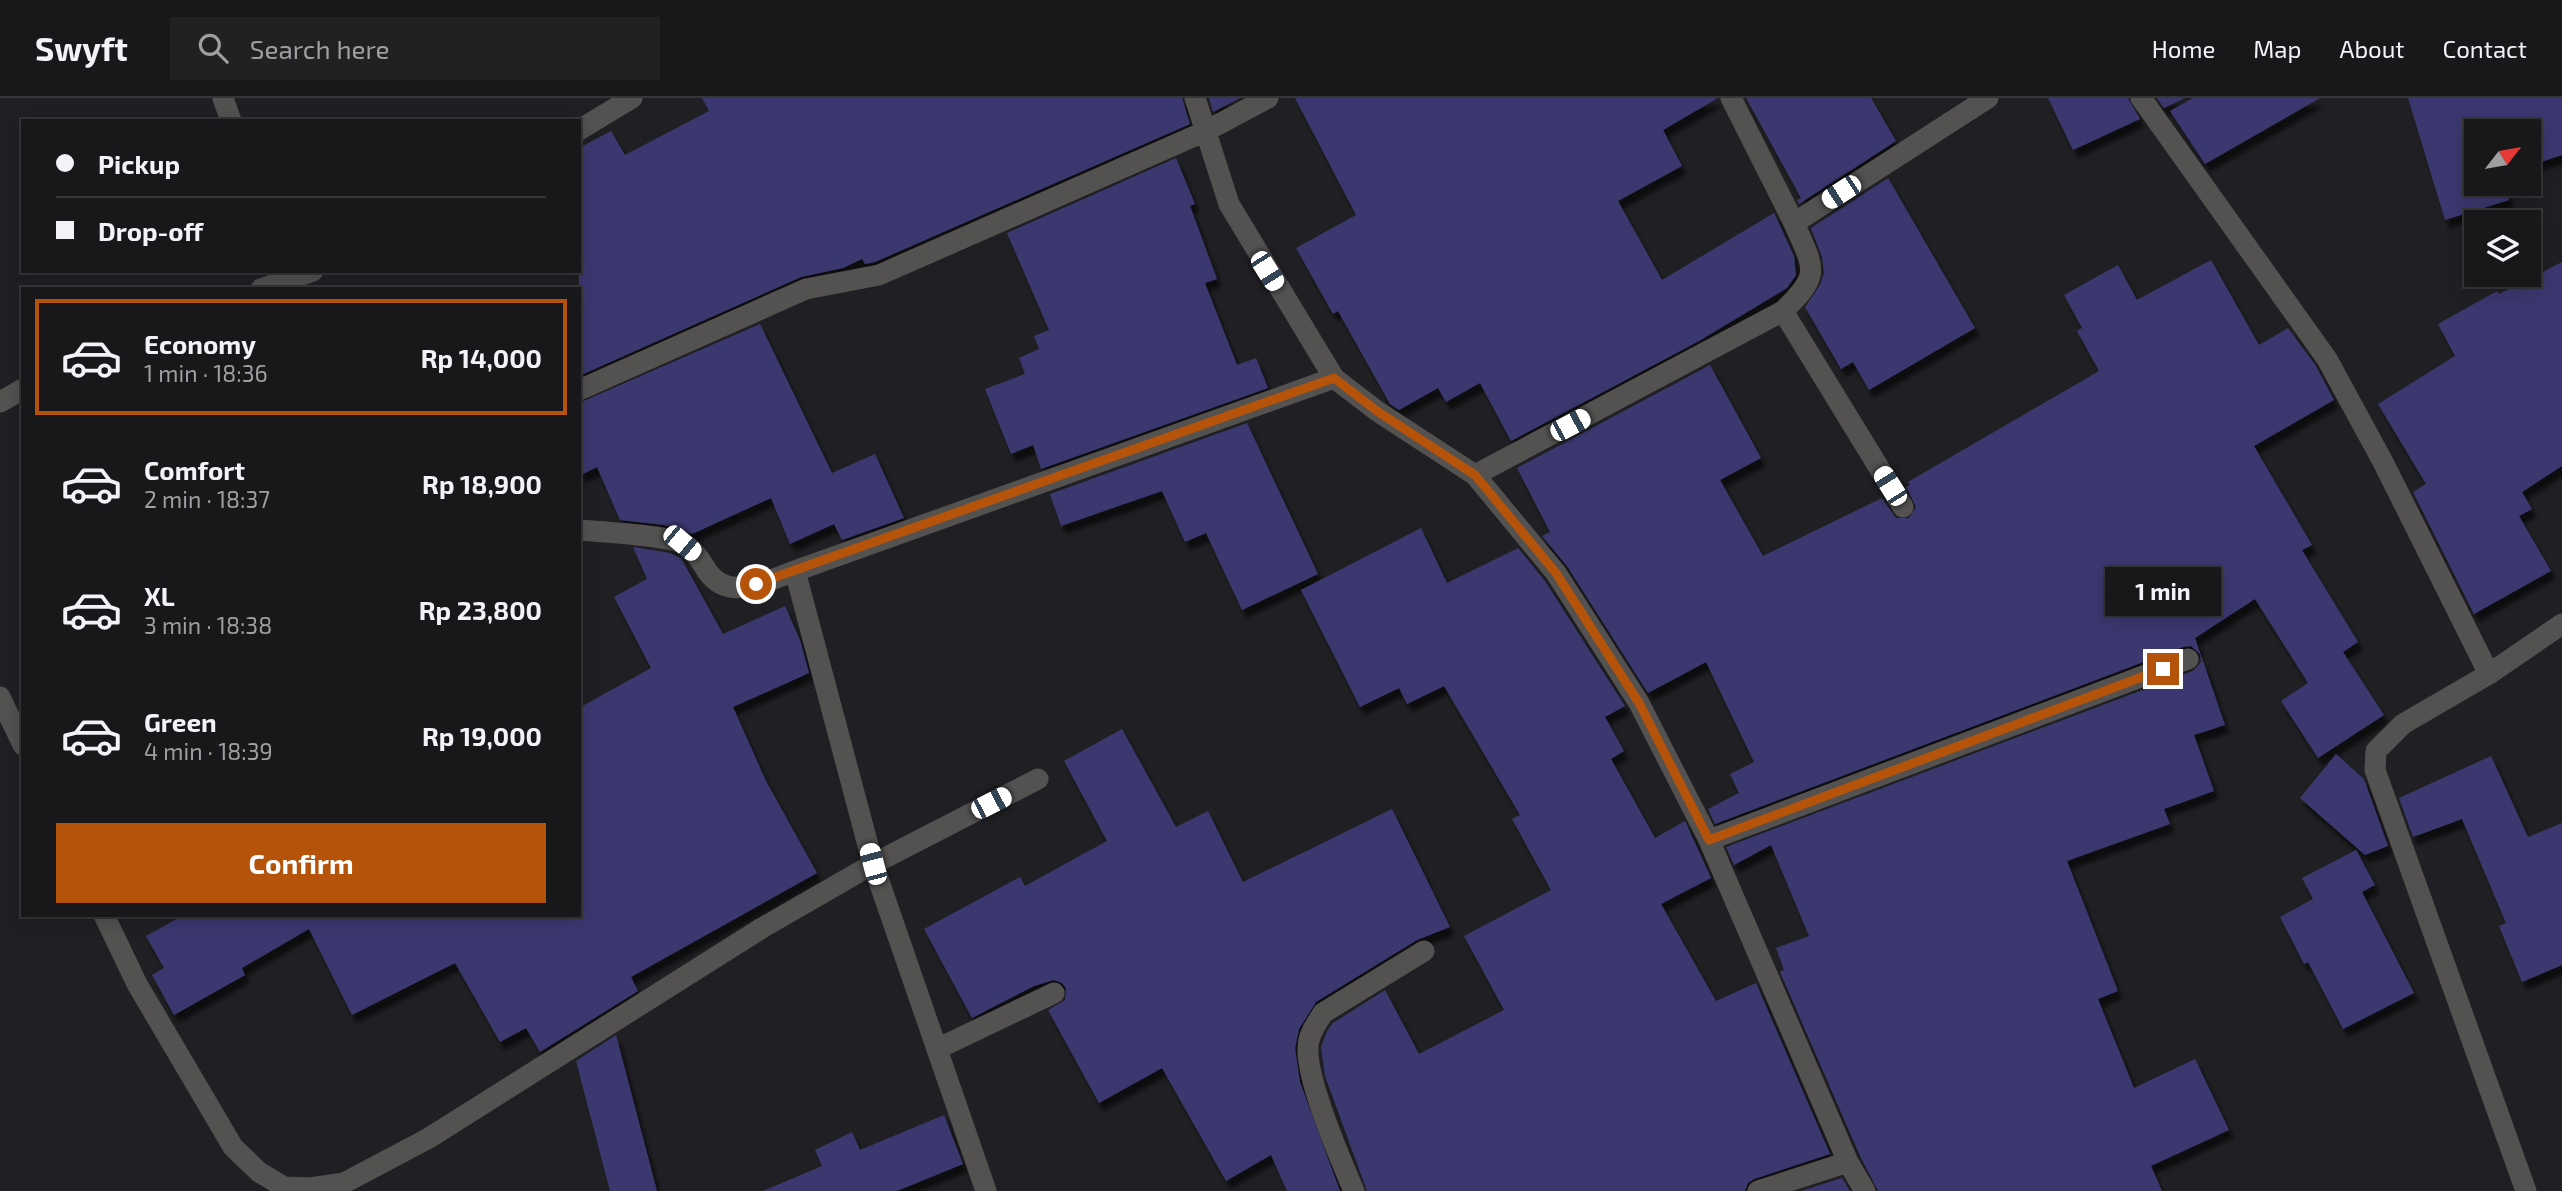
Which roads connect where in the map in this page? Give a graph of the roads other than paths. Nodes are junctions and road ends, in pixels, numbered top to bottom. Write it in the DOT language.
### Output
graph roads {
  1 [pos="223,98"];
  2 [pos="632,98"];
  3 [pos="1195,98"];
  4 [pos="1268,98"];
  5 [pos="1731,98"];
  6 [pos="1988,98"];
  7 [pos="2141,98"];
  8 [pos="230,119"];
  9 [pos="581,129"];
  10 [pos="1206,131"];
  11 [pos="1794,223"];
  12 [pos="288,276"];
  13 [pos="265,287"];
  14 [pos="1783,311"];
  15 [pos="1334,378"];
  16 [pos="581,389"];
  17 [pos="21,391"];
  18 [pos="0,402"];
  19 [pos="1475,475"];
  20 [pos="1903,508"];
  21 [pos="581,530"];
  22 [pos="795,571"];
  23 [pos="2562,624"];
  24 [pos="2188,659"];
  25 [pos="2490,674"];
  26 [pos="0,697"];
  27 [pos="21,741"];
  28 [pos="1038,779"];
  29 [pos="1709,840"];
  30 [pos="873,864"];
  31 [pos="105,917"];
  32 [pos="1424,951"];
  33 [pos="1054,993"];
  34 [pos="937,1049"];
  35 [pos="1848,1162"];
  36 [pos="986,1191"];
  37 [pos="1354,1191"];
  38 [pos="1758,1191"];
  39 [pos="1866,1191"];
  40 [pos="2526,1191"];
  1 -- 8 [label="street"];
  2 -- 9 [label="street"];
  3 -- 10 [label="street"];
  4 -- 10 [label="street"];
  5 -- 11 [label="street"];
  6 -- 11 [label="street"];
  7 -- 25 [label="street"];
  10 -- 15 [label="street"];
  10 -- 16 [label="street"];
  11 -- 14 [label="street"];
  12 -- 13 [label="street"];
  14 -- 19 [label="street"];
  14 -- 20 [label="street"];
  15 -- 19 [label="street"];
  15 -- 22 [label="street"];
  17 -- 18 [label="street"];
  19 -- 29 [label="street"];
  21 -- 22 [label="street"];
  22 -- 30 [label="street"];
  23 -- 25 [label="street"];
  24 -- 29 [label="street"];
  25 -- 40 [label="street"];
  26 -- 27 [label="street"];
  28 -- 30 [label="street"];
  29 -- 35 [label="street"];
  30 -- 31 [label="street"];
  30 -- 34 [label="street"];
  32 -- 37 [label="street"];
  33 -- 34 [label="street"];
  34 -- 36 [label="street"];
  35 -- 38 [label="street"];
  35 -- 39 [label="street"];
}
